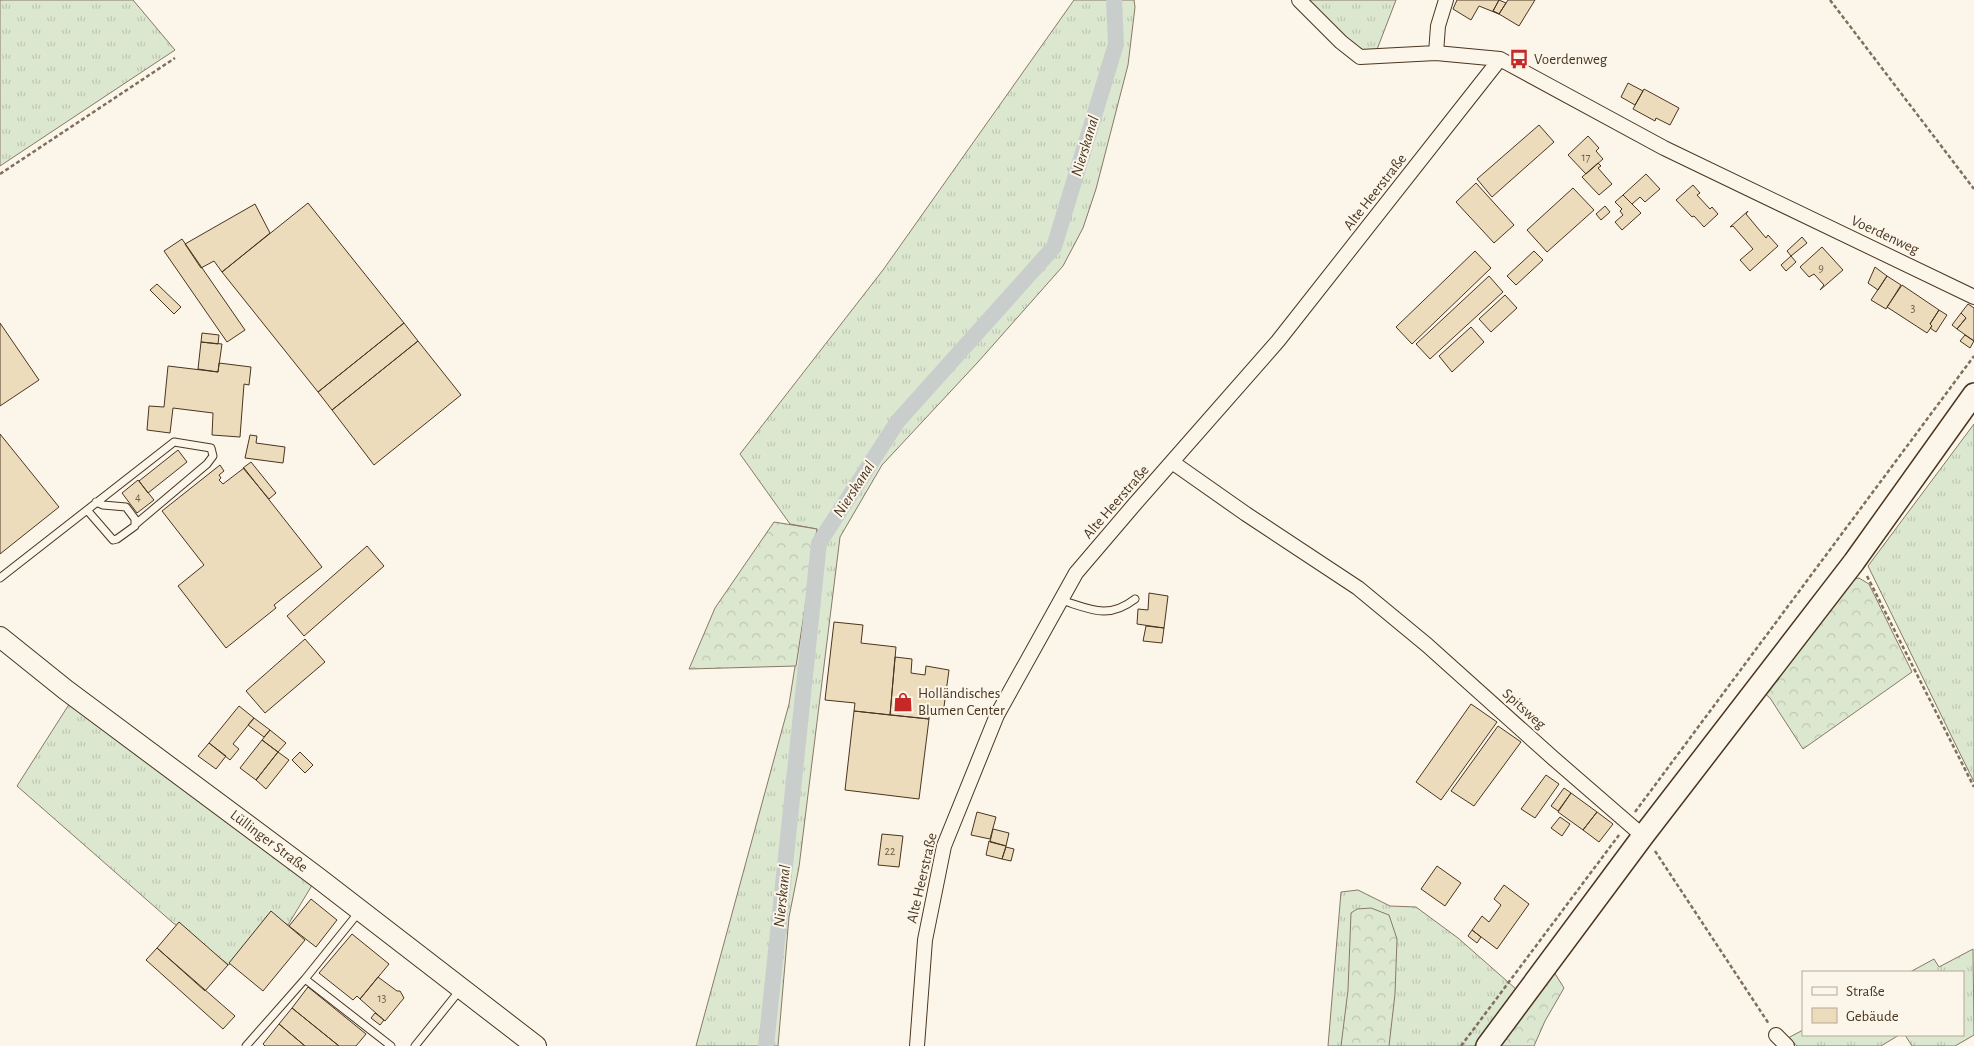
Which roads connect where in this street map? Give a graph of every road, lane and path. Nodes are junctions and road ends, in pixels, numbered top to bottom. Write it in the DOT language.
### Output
graph roads {
  1 [pos="1299,0"];
  2 [pos="1446,0"];
  3 [pos="1830,0"];
  4 [pos="1436,53"];
  5 [pos="175,58"];
  6 [pos="1500,59"];
  7 [pos="0,174"];
  8 [pos="1974,189"];
  9 [pos="1974,297"];
  10 [pos="1974,356"];
  11 [pos="1974,394"];
  12 [pos="1172,462"];
  13 [pos="96,502"];
  14 [pos="87,510"];
  15 [pos="137,523"];
  16 [pos="1854,562"];
  17 [pos="0,578"];
  18 [pos="1134,599"];
  19 [pos="1060,600"];
  20 [pos="0,637"];
  21 [pos="1974,787"];
  22 [pos="1636,829"];
  23 [pos="360,910"];
  24 [pos="305,979"];
  25 [pos="462,988"];
  26 [pos="1776,1035"];
  27 [pos="246,1046"];
  28 [pos="391,1046"];
  29 [pos="415,1046"];
  30 [pos="536,1046"];
  31 [pos="917,1046"];
  32 [pos="1461,1046"];
  33 [pos="1487,1046"];
  34 [pos="1787,1046"];
  1 -- 4 [label="street, Voerdenweg"];
  2 -- 4 [label="street"];
  3 -- 8 [label="path"];
  4 -- 6 [label="street, Voerdenweg"];
  5 -- 7 [label="path"];
  6 -- 9 [label="street, Voerdenweg"];
  6 -- 12 [label="street, Alte Heerstraße"];
  10 -- 22 [label="path"];
  11 -- 16 [label="main road"];
  12 -- 19 [label="street, Alte Heerstraße"];
  12 -- 22 [label="street, Spitsweg"];
  13 -- 14 [label="lane"];
  13 -- 15 [label="lane"];
  13 -- 15 [label="lane"];
  14 -- 15 [label="lane"];
  14 -- 17 [label="lane"];
  16 -- 21 [label="path"];
  16 -- 22 [label="main road"];
  18 -- 19 [label="lane"];
  19 -- 31 [label="street, Alte Heerstraße"];
  20 -- 23 [label="street, Lüllinger Straße"];
  22 -- 26 [label="path"];
  22 -- 32 [label="path"];
  22 -- 33 [label="main road"];
  23 -- 24 [label="lane"];
  23 -- 25 [label="street, Lüllinger Straße"];
  24 -- 27 [label="lane"];
  24 -- 28 [label="lane"];
  25 -- 29 [label="lane"];
  25 -- 30 [label="street, Lüllinger Straße"];
  26 -- 34 [label="street"];
}
